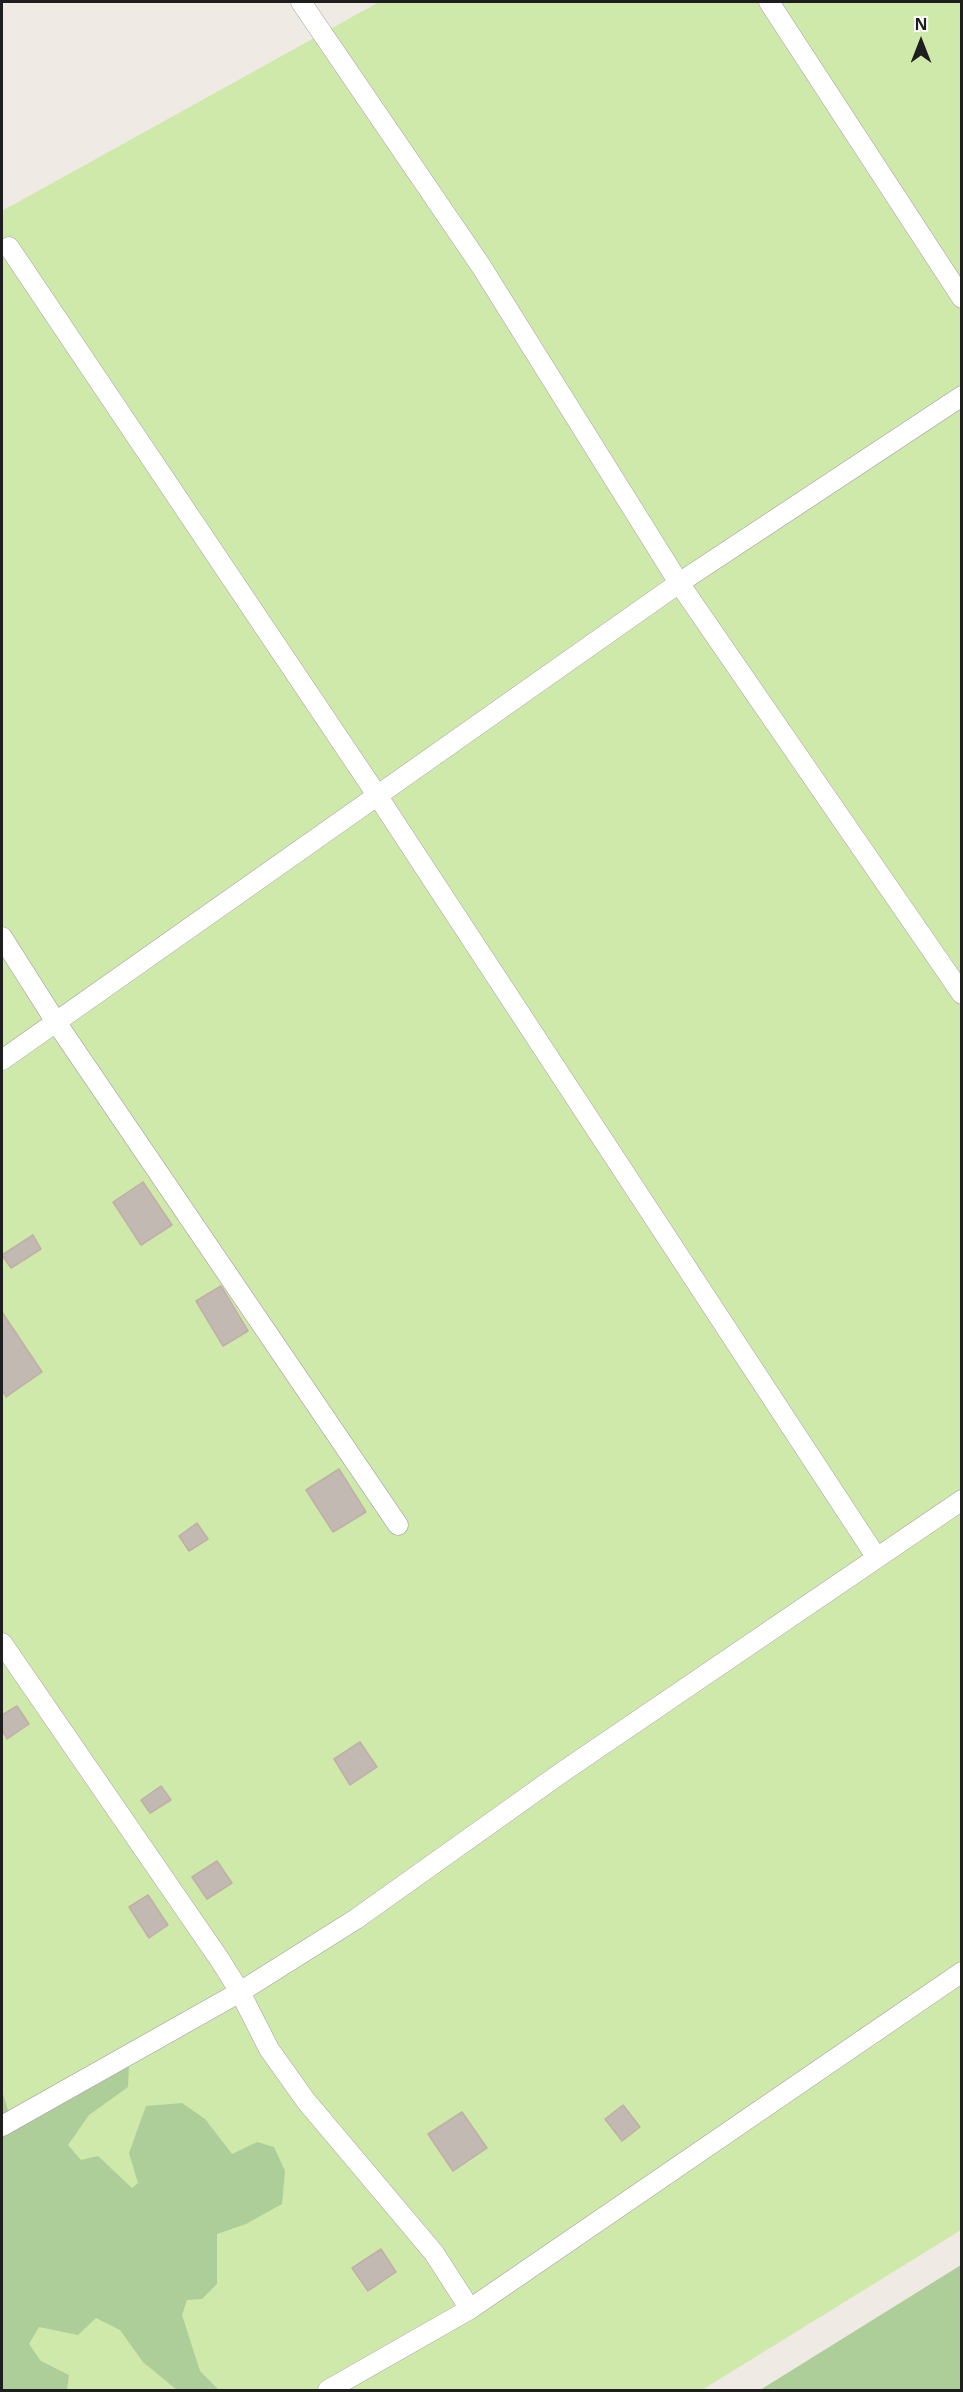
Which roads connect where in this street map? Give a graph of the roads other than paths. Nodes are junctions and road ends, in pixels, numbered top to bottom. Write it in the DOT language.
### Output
graph roads {
  1 [pos="301,2"];
  2 [pos="769,2"];
  3 [pos="9,247"];
  4 [pos="962,298"];
  5 [pos="962,396"];
  6 [pos="679,583"];
  7 [pos="377,795"];
  8 [pos="2,937"];
  9 [pos="962,994"];
  10 [pos="56,1023"];
  11 [pos="2,1060"];
  12 [pos="962,1500"];
  13 [pos="398,1525"];
  14 [pos="877,1558"];
  15 [pos="2,1643"];
  16 [pos="962,1972"];
  17 [pos="240,1992"];
  18 [pos="2,2126"];
  19 [pos="470,2309"];
  20 [pos="328,2391"];
  1 -- 6 [label="lane"];
  2 -- 4 [label="lane"];
  3 -- 7 [label="lane"];
  5 -- 6 [label="lane"];
  6 -- 7 [label="lane"];
  6 -- 9 [label="lane"];
  7 -- 10 [label="lane"];
  7 -- 14 [label="lane"];
  8 -- 10 [label="lane"];
  10 -- 11 [label="lane"];
  10 -- 13 [label="lane"];
  12 -- 14 [label="lane"];
  14 -- 17 [label="lane"];
  15 -- 17 [label="lane"];
  16 -- 19 [label="lane"];
  17 -- 18 [label="lane"];
  17 -- 19 [label="lane"];
  19 -- 20 [label="lane"];
}
